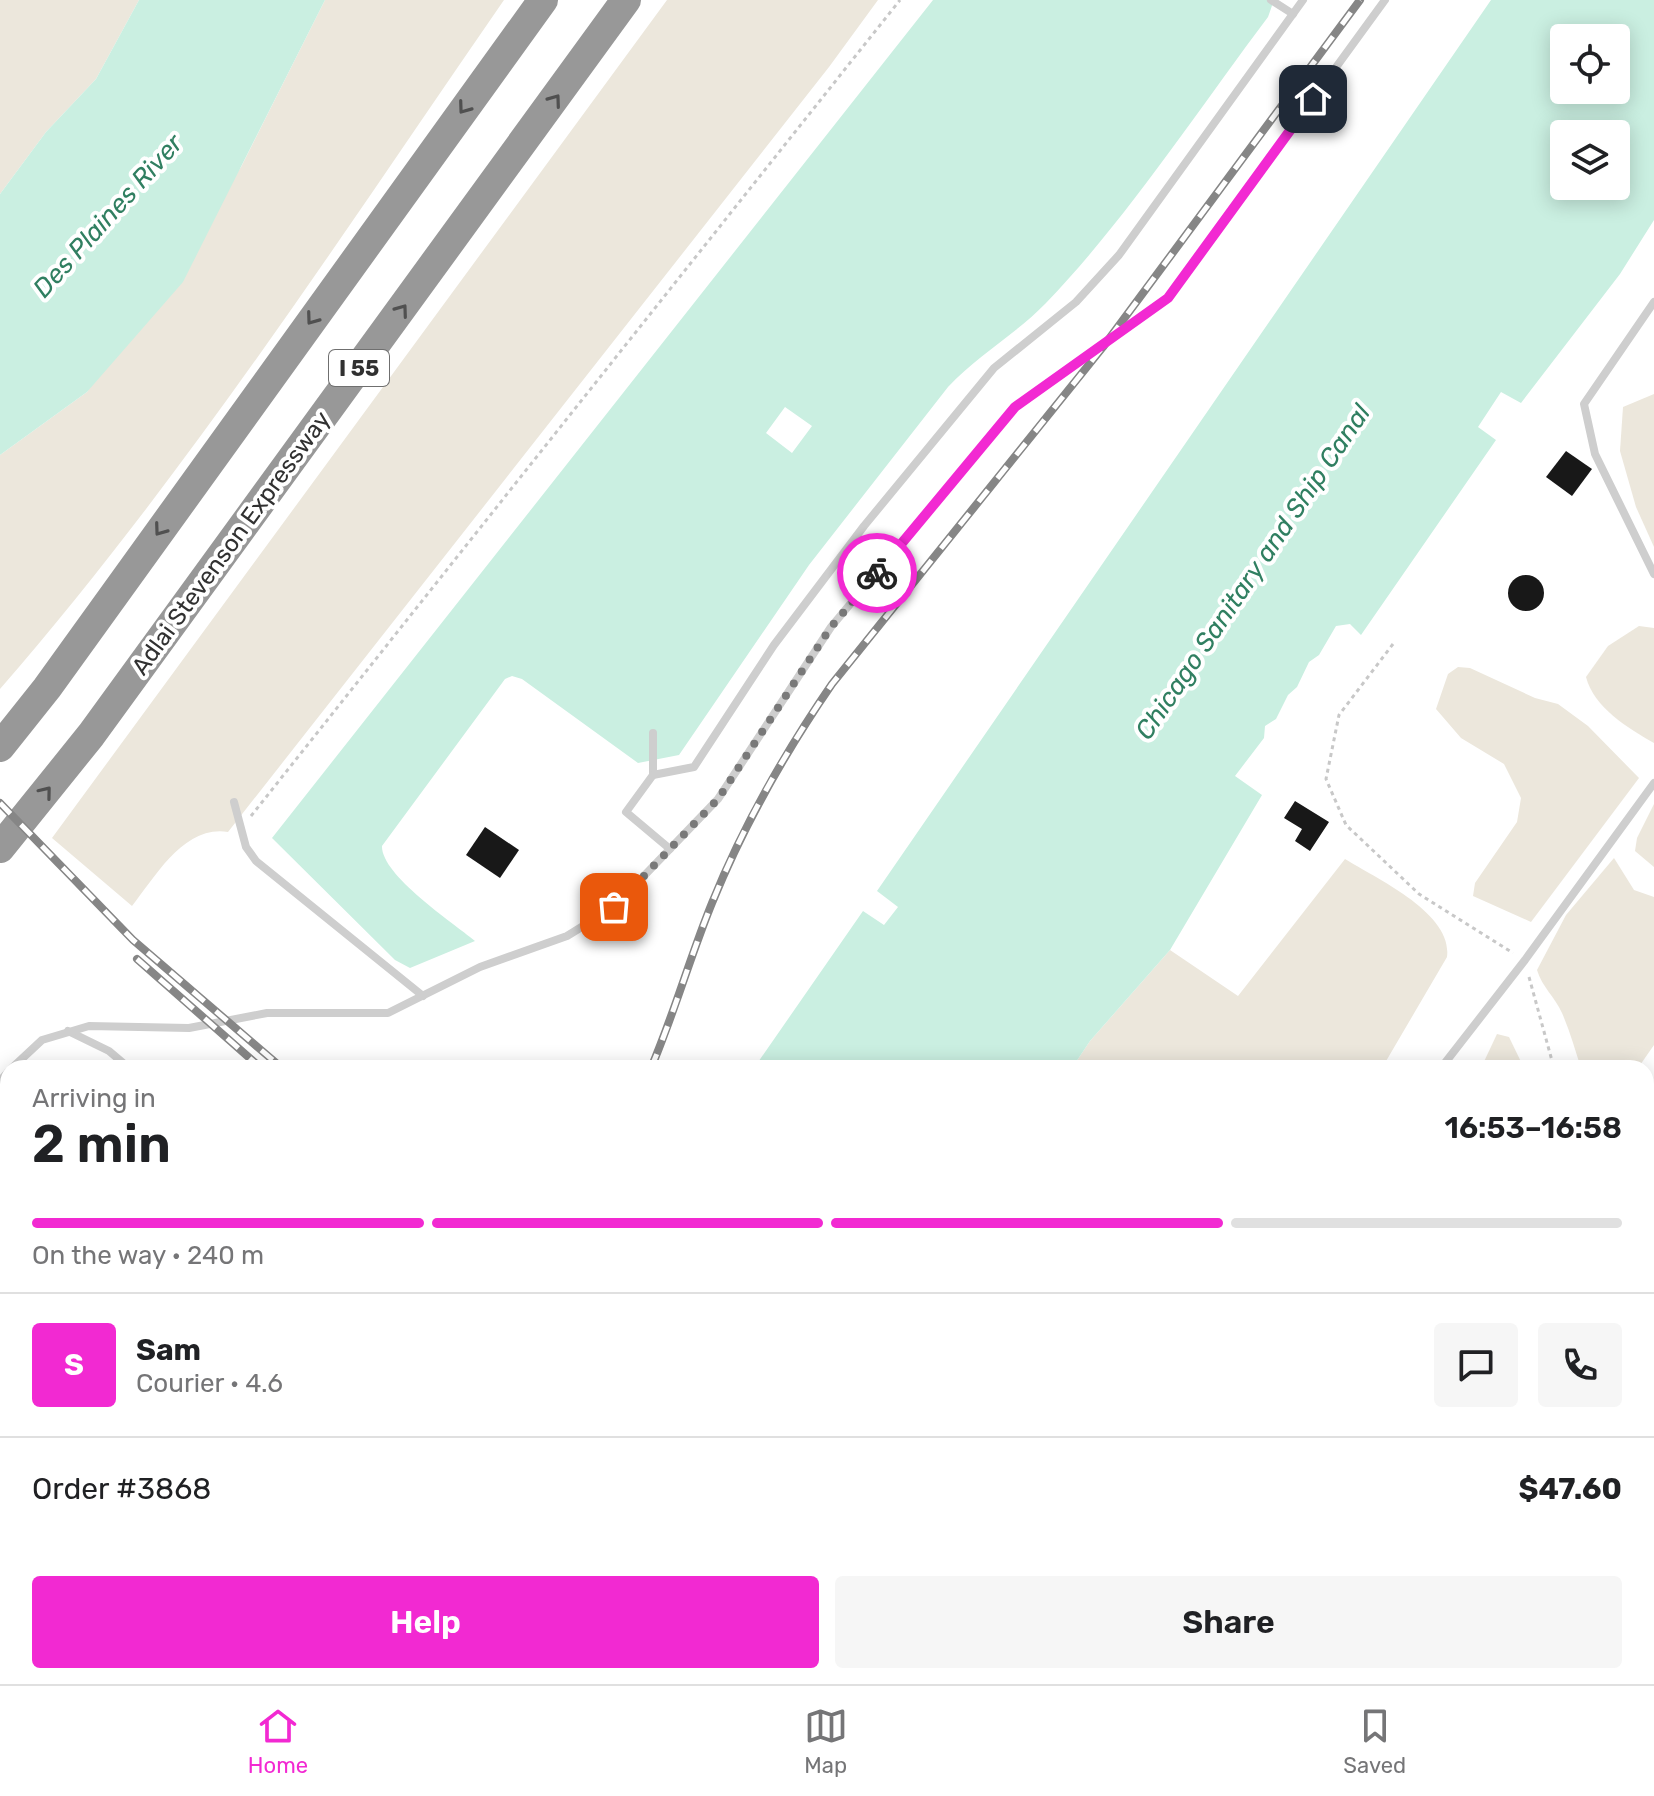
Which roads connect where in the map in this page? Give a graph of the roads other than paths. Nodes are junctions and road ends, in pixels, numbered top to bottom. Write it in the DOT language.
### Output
graph roads {
  1 [pos="543,0"];
  2 [pos="626,0"];
  3 [pos="1271,0"];
  4 [pos="1303,0"];
  5 [pos="1385,0"];
  6 [pos="1293,14"];
  7 [pos="1654,302"];
  8 [pos="1654,574"];
  9 [pos="653,733"];
  10 [pos="0,747"];
  11 [pos="653,775"];
  12 [pos="1654,783"];
  13 [pos="234,802"];
  14 [pos="0,848"];
  15 [pos="670,849"];
  16 [pos="423,996"];
  17 [pos="68,1031"];
  18 [pos="21,1060"];
  19 [pos="120,1060"];
  20 [pos="1447,1060"];
  1 -- 10 [label="highway, I 55, one-way"];
  14 -- 2 [label="highway, Adlai Stevenson Expressway / I 55, one-way"];
  3 -- 6 [label="lane"];
  4 -- 6 [label="lane"];
  5 -- 15 [label="lane"];
  6 -- 11 [label="lane"];
  7 -- 8 [label="lane"];
  9 -- 11 [label="lane"];
  11 -- 15 [label="lane"];
  12 -- 20 [label="lane"];
  13 -- 16 [label="lane"];
  15 -- 16 [label="lane"];
  16 -- 17 [label="lane"];
  17 -- 18 [label="lane"];
  17 -- 19 [label="lane"];
}
